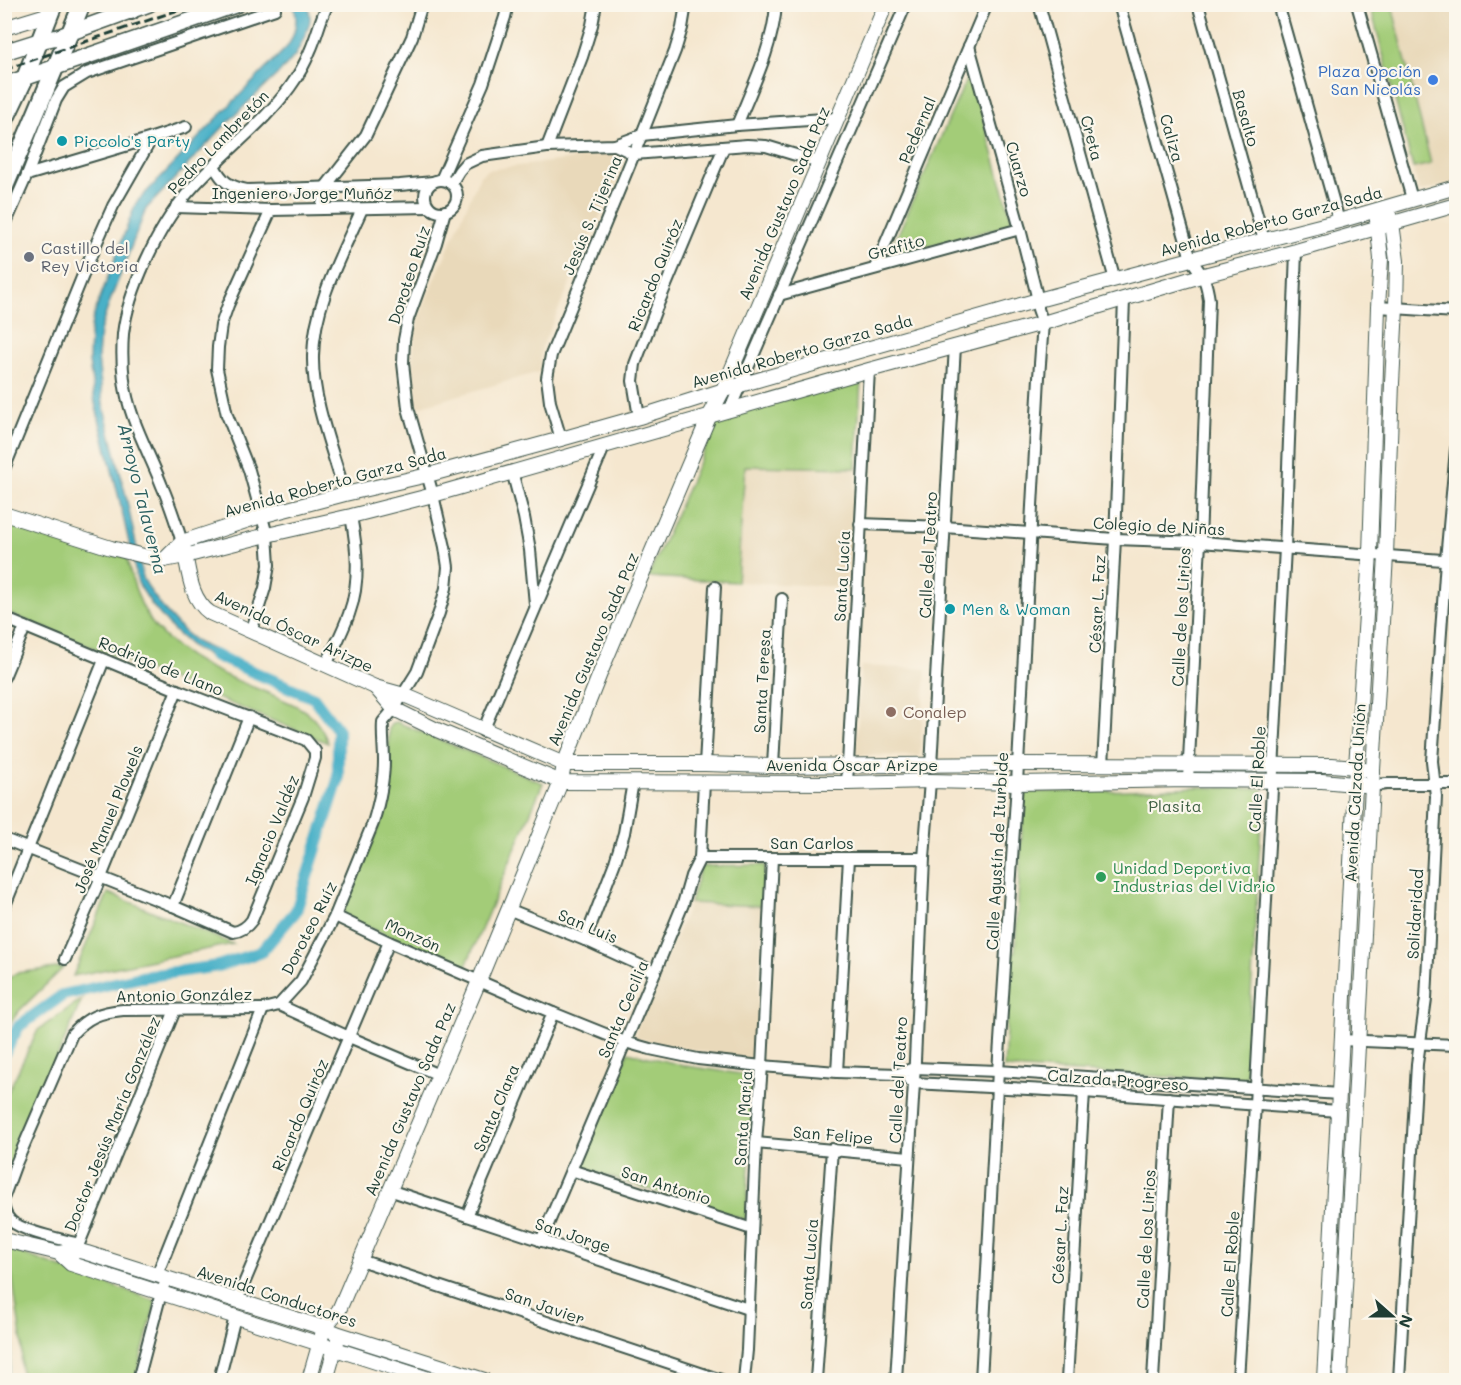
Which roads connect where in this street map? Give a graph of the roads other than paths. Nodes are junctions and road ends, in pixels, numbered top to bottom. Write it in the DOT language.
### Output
graph roads {
  1 [pos="82,4"];
  2 [pos="149,4"];
  3 [pos="238,4"];
  4 [pos="328,4"];
  5 [pos="422,4"];
  6 [pos="508,4"];
  7 [pos="596,4"];
  8 [pos="686,4"];
  9 [pos="776,4"];
  10 [pos="875,4"];
  11 [pos="886,4"];
  12 [pos="906,4"];
  13 [pos="987,4"];
  14 [pos="1039,4"];
  15 [pos="1119,4"];
  16 [pos="1198,4"];
  17 [pos="1278,4"];
  18 [pos="1357,4"];
  19 [pos="124,8"];
  20 [pos="52,9"];
  21 [pos="275,9"];
  22 [pos="880,19"];
  23 [pos="4,28"];
  24 [pos="71,32"];
  25 [pos="39,41"];
  26 [pos="969,46"];
  27 [pos="4,52"];
  28 [pos="56,68"];
  29 [pos="25,78"];
  30 [pos="4,85"];
  31 [pos="838,118"];
  32 [pos="4,122"];
  33 [pos="737,125"];
  34 [pos="186,127"];
  35 [pos="642,135"];
  36 [pos="152,138"];
  37 [pos="615,145"];
  38 [pos="547,147"];
  39 [pos="724,147"];
  40 [pos="634,154"];
  41 [pos="819,162"];
  42 [pos="213,166"];
  43 [pos="27,175"];
  44 [pos="442,182"];
  45 [pos="400,185"];
  46 [pos="326,186"];
  47 [pos="1456,187"];
  48 [pos="4,189"];
  49 [pos="1412,199"];
  50 [pos="1456,205"];
  51 [pos="176,207"];
  52 [pos="399,207"];
  53 [pos="429,207"];
  54 [pos="321,209"];
  55 [pos="362,209"];
  56 [pos="1381,209"];
  57 [pos="271,210"];
  58 [pos="445,212"];
  59 [pos="1340,221"];
  60 [pos="1385,225"];
  61 [pos="4,227"];
  62 [pos="1020,229"];
  63 [pos="1264,240"];
  64 [pos="1296,251"];
  65 [pos="1191,259"];
  66 [pos="875,268"];
  67 [pos="1204,276"];
  68 [pos="1115,280"];
  69 [pos="779,295"];
  70 [pos="1038,300"];
  71 [pos="1124,300"];
  72 [pos="1378,307"];
  73 [pos="1396,308"];
  74 [pos="1456,312"];
  75 [pos="1043,323"];
  76 [pos="955,346"];
  77 [pos="869,370"];
  78 [pos="740,385"];
  79 [pos="723,390"];
  80 [pos="730,409"];
  81 [pos="639,417"];
  82 [pos="709,417"];
  83 [pos="561,439"];
  84 [pos="604,447"];
  85 [pos="1456,449"];
  86 [pos="4,469"];
  87 [pos="512,471"];
  88 [pos="428,475"];
  89 [pos="345,494"];
  90 [pos="433,495"];
  91 [pos="4,514"];
  92 [pos="261,516"];
  93 [pos="351,516"];
  94 [pos="860,524"];
  95 [pos="944,527"];
  96 [pos="1030,533"];
  97 [pos="267,535"];
  98 [pos="1115,539"];
  99 [pos="182,542"];
  100 [pos="1200,542"];
  101 [pos="1285,548"];
  102 [pos="1370,555"];
  103 [pos="185,556"];
  104 [pos="1386,556"];
  105 [pos="164,560"];
  106 [pos="1451,560"];
  107 [pos="715,587"];
  108 [pos="782,599"];
  109 [pos="536,605"];
  110 [pos="4,618"];
  111 [pos="25,627"];
  112 [pos="251,632"];
  113 [pos="104,660"];
  114 [pos="326,665"];
  115 [pos="4,677"];
  116 [pos="375,687"];
  117 [pos="177,690"];
  118 [pos="404,695"];
  119 [pos="394,709"];
  120 [pos="249,717"];
  121 [pos="483,730"];
  122 [pos="306,740"];
  123 [pos="564,764"];
  124 [pos="705,764"];
  125 [pos="1017,764"];
  126 [pos="1189,764"];
  127 [pos="1103,765"];
  128 [pos="1273,765"];
  129 [pos="773,766"];
  130 [pos="846,766"];
  131 [pos="931,766"];
  132 [pos="1356,767"];
  133 [pos="1188,780"];
  134 [pos="930,781"];
  135 [pos="1271,781"];
  136 [pos="1377,781"];
  137 [pos="561,782"];
  138 [pos="633,782"];
  139 [pos="704,782"];
  140 [pos="846,783"];
  141 [pos="1017,783"];
  142 [pos="1355,784"];
  143 [pos="1435,784"];
  144 [pos="1456,784"];
  145 [pos="4,839"];
  146 [pos="28,849"];
  147 [pos="700,858"];
  148 [pos="772,858"];
  149 [pos="849,858"];
  150 [pos="924,858"];
  151 [pos="101,877"];
  152 [pos="173,906"];
  153 [pos="4,908"];
  154 [pos="508,909"];
  155 [pos="335,916"];
  156 [pos="585,940"];
  157 [pos="389,942"];
  158 [pos="65,959"];
  159 [pos="655,972"];
  160 [pos="479,981"];
  161 [pos="279,1005"];
  162 [pos="263,1008"];
  163 [pos="175,1010"];
  164 [pos="553,1013"];
  165 [pos="349,1037"];
  166 [pos="1341,1040"];
  167 [pos="626,1042"];
  168 [pos="1419,1043"];
  169 [pos="1456,1045"];
  170 [pos="1358,1048"];
  171 [pos="1341,1055"];
  172 [pos="762,1066"];
  173 [pos="914,1068"];
  174 [pos="998,1071"];
  175 [pos="837,1072"];
  176 [pos="898,1074"];
  177 [pos="439,1075"];
  178 [pos="914,1083"];
  179 [pos="997,1087"];
  180 [pos="1256,1088"];
  181 [pos="1084,1092"];
  182 [pos="1339,1094"];
  183 [pos="1169,1098"];
  184 [pos="1255,1104"];
  185 [pos="1338,1111"];
  186 [pos="756,1143"];
  187 [pos="832,1149"];
  188 [pos="909,1157"];
  189 [pos="571,1170"];
  190 [pos="389,1191"];
  191 [pos="4,1196"];
  192 [pos="4,1208"];
  193 [pos="467,1216"];
  194 [pos="752,1229"];
  195 [pos="4,1240"];
  196 [pos="541,1240"];
  197 [pos="77,1247"];
  198 [pos="58,1253"];
  199 [pos="1330,1259"];
  200 [pos="360,1260"];
  201 [pos="1346,1260"];
  202 [pos="71,1264"];
  203 [pos="162,1276"];
  204 [pos="161,1293"];
  205 [pos="237,1300"];
  206 [pos="748,1309"];
  207 [pos="339,1310"];
  208 [pos="235,1317"];
  209 [pos="324,1328"];
  210 [pos="339,1334"];
  211 [pos="318,1344"];
  212 [pos="334,1349"];
  213 [pos="408,1377"];
  214 [pos="138,1380"];
  215 [pos="219,1380"];
  216 [pos="309,1380"];
  217 [pos="326,1380"];
  218 [pos="432,1380"];
  219 [pos="483,1380"];
  220 [pos="721,1380"];
  221 [pos="744,1380"];
  222 [pos="816,1380"];
  223 [pos="896,1380"];
  224 [pos="981,1380"];
  225 [pos="1067,1380"];
  226 [pos="1153,1380"];
  227 [pos="1238,1380"];
  228 [pos="1324,1380"];
  229 [pos="1340,1380"];
  230 [pos="1399,1380"];
  1 -- 24 [label="main road"];
  2 -- 19 [label="main road"];
  3 -- 28 [label="main road"];
  4 -- 42 [label="street, Pedro Lambretón"];
  5 -- 46 [label="street"];
  6 -- 44 [label="street"];
  7 -- 38 [label="street"];
  8 -- 35 [label="street, Jesús S. Tijerina"];
  9 -- 33 [label="street"];
  10 -- 22 [label="street"];
  11 -- 22 [label="street, Avenida Gustavo Sada Paz"];
  12 -- 69 [label="street, Avenida Gustavo Sada Paz"];
  13 -- 26 [label="street, Pedernal"];
  14 -- 68 [label="street, Creta"];
  15 -- 65 [label="street, Caliza"];
  16 -- 63 [label="street, Basalto"];
  17 -- 59 [label="street"];
  18 -- 49 [label="street"];
  19 -- 24 [label="main road"];
  20 -- 23 [label="street"];
  20 -- 25 [label="main road"];
  21 -- 43 [label="street"];
  22 -- 31 [label="street, Avenida Gustavo Sada Paz"];
  24 -- 25 [label="main road"];
  24 -- 28 [label="main road"];
  25 -- 27 [label="main road"];
  25 -- 29 [label="main road"];
  26 -- 62 [label="street, Cuarzo"];
  26 -- 66 [label="street, Pedernal"];
  28 -- 29 [label="main road"];
  28 -- 48 [label="main road"];
  29 -- 30 [label="main road"];
  29 -- 32 [label="main road"];
  31 -- 33 [label="street"];
  31 -- 41 [label="street, Avenida Gustavo Sada Paz"];
  33 -- 35 [label="street"];
  34 -- 36 [label="street"];
  35 -- 37 [label="street"];
  35 -- 40 [label="street, Jesús S. Tijerina"];
  36 -- 43 [label="street"];
  36 -- 86 [label="street"];
  37 -- 38 [label="street"];
  37 -- 40 [label="street"];
  38 -- 44 [label="street"];
  39 -- 40 [label="street"];
  39 -- 41 [label="street"];
  39 -- 81 [label="street, Ricardo Quiróz"];
  40 -- 83 [label="street, Jesús S. Tijerina"];
  41 -- 79 [label="street, Avenida Gustavo Sada Paz"];
  42 -- 46 [label="street, Ingeniero Jorge Muñóz"];
  42 -- 51 [label="street, Pedro Lambretón"];
  43 -- 61 [label="street"];
  44 -- 45 [label="street, Ingeniero Jorge Muñóz"];
  44 -- 53 [label="street"];
  44 -- 58 [label="street"];
  45 -- 46 [label="street, Ingeniero Jorge Muñóz"];
  45 -- 52 [label="street"];
  46 -- 54 [label="street"];
  47 -- 49 [label="street, Avenida Roberto Garza Sada"];
  49 -- 56 [label="street, Avenida Roberto Garza Sada"];
  50 -- 60 [label="street, Avenida Roberto Garza Sada"];
  51 -- 57 [label="street, Ingeniero Jorge Muñóz"];
  51 -- 99 [label="street, Pedro Lambretón"];
  52 -- 53 [label="street, Ingeniero Jorge Muñóz"];
  52 -- 55 [label="street, Ingeniero Jorge Muñóz"];
  53 -- 58 [label="street"];
  54 -- 55 [label="street, Ingeniero Jorge Muñóz"];
  54 -- 57 [label="street, Ingeniero Jorge Muñóz"];
  55 -- 89 [label="street"];
  56 -- 59 [label="street, Avenida Roberto Garza Sada"];
  56 -- 60 [label="street, Avenida Calzada Unión"];
  57 -- 92 [label="street"];
  58 -- 88 [label="street, Doroteo Ruíz"];
  59 -- 63 [label="street, Avenida Roberto Garza Sada"];
  60 -- 64 [label="street, Avenida Roberto Garza Sada"];
  60 -- 72 [label="street, Avenida Calzada Unión"];
  60 -- 73 [label="street, Avenida Calzada Unión"];
  62 -- 66 [label="street, Grafito"];
  62 -- 70 [label="street, Cuarzo"];
  63 -- 65 [label="street, Avenida Roberto Garza Sada"];
  64 -- 67 [label="street, Avenida Roberto Garza Sada"];
  64 -- 101 [label="street, Calle El Roble"];
  65 -- 67 [label="street, Caliza"];
  65 -- 68 [label="street, Avenida Roberto Garza Sada"];
  66 -- 69 [label="street, Grafito"];
  67 -- 71 [label="street, Avenida Roberto Garza Sada"];
  67 -- 100 [label="street, Calle de los Lirios"];
  68 -- 70 [label="street, Avenida Roberto Garza Sada"];
  69 -- 78 [label="street, Avenida Gustavo Sada Paz"];
  70 -- 75 [label="street, Cuarzo"];
  70 -- 78 [label="street, Avenida Roberto Garza Sada"];
  71 -- 75 [label="street, Avenida Roberto Garza Sada"];
  71 -- 98 [label="street, César L. Faz"];
  72 -- 73 [label="street"];
  72 -- 102 [label="street, Avenida Calzada Unión"];
  73 -- 74 [label="street"];
  73 -- 104 [label="street, Avenida Calzada Unión"];
  75 -- 76 [label="street, Avenida Roberto Garza Sada"];
  75 -- 96 [label="street, Calle Agustín de Iturbide"];
  76 -- 77 [label="street, Avenida Roberto Garza Sada"];
  76 -- 95 [label="street, Calle del Teatro"];
  77 -- 80 [label="street, Avenida Roberto Garza Sada"];
  77 -- 94 [label="street, Santa Lucía"];
  78 -- 79 [label="street, Avenida Roberto Garza Sada"];
  78 -- 80 [label="street, Avenida Gustavo Sada Paz"];
  79 -- 81 [label="street, Avenida Roberto Garza Sada"];
  79 -- 82 [label="street, Avenida Gustavo Sada Paz"];
  80 -- 82 [label="street, Avenida Roberto Garza Sada"];
  81 -- 83 [label="street, Avenida Roberto Garza Sada"];
  82 -- 84 [label="street, Avenida Roberto Garza Sada"];
  82 -- 123 [label="street, Avenida Gustavo Sada Paz"];
  83 -- 88 [label="street, Avenida Roberto Garza Sada"];
  84 -- 87 [label="street, Avenida Roberto Garza Sada"];
  84 -- 109 [label="street"];
  85 -- 106 [label="street, Solidaridad"];
  87 -- 90 [label="street, Avenida Roberto Garza Sada"];
  87 -- 109 [label="street"];
  88 -- 89 [label="street, Avenida Roberto Garza Sada"];
  88 -- 90 [label="street, Doroteo Ruíz"];
  89 -- 92 [label="street, Avenida Roberto Garza Sada"];
  90 -- 93 [label="street, Avenida Roberto Garza Sada"];
  90 -- 118 [label="street, Doroteo Ruíz"];
  91 -- 105 [label="street, Avenida Roberto Garza Sada"];
  92 -- 97 [label="street"];
  92 -- 99 [label="street, Avenida Roberto Garza Sada"];
  93 -- 97 [label="street, Avenida Roberto Garza Sada"];
  93 -- 114 [label="street"];
  94 -- 95 [label="street, Colegio de Niñas"];
  94 -- 130 [label="street, Santa Lucía"];
  95 -- 96 [label="street, Colegio de Niñas"];
  95 -- 131 [label="street, Calle del Teatro"];
  96 -- 98 [label="street, Colegio de Niñas"];
  96 -- 125 [label="street, Calle Agustín de Iturbide"];
  97 -- 103 [label="street, Avenida Roberto Garza Sada"];
  97 -- 112 [label="street"];
  98 -- 100 [label="street, Colegio de Niñas"];
  98 -- 127 [label="street, César L. Faz"];
  99 -- 103 [label="street"];
  99 -- 105 [label="street, Avenida Roberto Garza Sada"];
  100 -- 101 [label="street, Colegio de Niñas"];
  100 -- 126 [label="street, Calle de los Lirios"];
  101 -- 102 [label="street, Colegio de Niñas"];
  101 -- 128 [label="street, Calle El Roble"];
  102 -- 104 [label="street, Colegio de Niñas"];
  102 -- 132 [label="street, Avenida Calzada Unión"];
  103 -- 105 [label="street, Avenida Roberto Garza Sada"];
  103 -- 112 [label="street, Avenida Óscar Arizpe"];
  104 -- 106 [label="street, Colegio de Niñas"];
  104 -- 136 [label="street, Avenida Calzada Unión"];
  106 -- 143 [label="street, Solidaridad"];
  107 -- 124 [label="street"];
  108 -- 129 [label="street, Santa Teresa"];
  109 -- 121 [label="street"];
  110 -- 111 [label="street, Rodrigo de Llano"];
  111 -- 113 [label="street, Rodrigo de Llano"];
  111 -- 115 [label="street"];
  112 -- 114 [label="street, Avenida Óscar Arizpe"];
  113 -- 117 [label="street, Rodrigo de Llano"];
  113 -- 146 [label="street"];
  114 -- 116 [label="street, Avenida Óscar Arizpe"];
  116 -- 118 [label="street, Avenida Óscar Arizpe"];
  116 -- 119 [label="street, Avenida Óscar Arizpe"];
  117 -- 120 [label="street, Rodrigo de Llano"];
  117 -- 151 [label="street, José Manuel Plowels"];
  118 -- 119 [label="street, Doroteo Ruíz"];
  118 -- 121 [label="street, Avenida Óscar Arizpe"];
  119 -- 137 [label="street, Avenida Óscar Arizpe"];
  119 -- 155 [label="street, Doroteo Ruíz"];
  120 -- 122 [label="street, Rodrigo de Llano"];
  120 -- 152 [label="street"];
  121 -- 123 [label="street, Avenida Óscar Arizpe"];
  122 -- 152 [label="street, Ignacio Valdéz"];
  123 -- 124 [label="street, Avenida Óscar Arizpe"];
  123 -- 137 [label="street, Avenida Gustavo Sada Paz"];
  124 -- 129 [label="street, Avenida Óscar Arizpe"];
  125 -- 127 [label="street, Avenida Óscar Arizpe"];
  125 -- 131 [label="street, Avenida Óscar Arizpe"];
  125 -- 141 [label="street, Calle Agustín de Iturbide"];
  126 -- 127 [label="street, Avenida Óscar Arizpe"];
  126 -- 128 [label="street, Avenida Óscar Arizpe"];
  126 -- 133 [label="street, Calle de los Lirios"];
  128 -- 132 [label="street, Avenida Óscar Arizpe"];
  128 -- 135 [label="street, Calle El Roble"];
  129 -- 130 [label="street, Avenida Óscar Arizpe"];
  130 -- 131 [label="street, Avenida Óscar Arizpe"];
  130 -- 140 [label="street, Santa Lucía"];
  132 -- 136 [label="street, Avenida Óscar Arizpe"];
  132 -- 142 [label="street, Avenida Calzada Unión"];
  133 -- 135 [label="street, Avenida Óscar Arizpe"];
  133 -- 141 [label="street, Avenida Óscar Arizpe"];
  134 -- 140 [label="street, Avenida Óscar Arizpe"];
  134 -- 141 [label="street, Avenida Óscar Arizpe"];
  134 -- 150 [label="street, Calle del Teatro"];
  135 -- 142 [label="street, Avenida Óscar Arizpe"];
  135 -- 180 [label="street, Calle El Roble"];
  136 -- 142 [label="street, Avenida Óscar Arizpe"];
  136 -- 143 [label="street"];
  136 -- 170 [label="street, Avenida Calzada Unión"];
  137 -- 138 [label="street, Avenida Óscar Arizpe"];
  137 -- 154 [label="street, Avenida Gustavo Sada Paz"];
  138 -- 139 [label="street, Avenida Óscar Arizpe"];
  138 -- 156 [label="street"];
  139 -- 140 [label="street, Avenida Óscar Arizpe"];
  139 -- 147 [label="street, Santa Cecilia"];
  141 -- 174 [label="street, Calle Agustín de Iturbide"];
  142 -- 166 [label="street, Avenida Calzada Unión"];
  143 -- 144 [label="street"];
  143 -- 168 [label="street, Solidaridad"];
  145 -- 146 [label="street"];
  146 -- 151 [label="street"];
  146 -- 153 [label="street"];
  147 -- 148 [label="street, San Carlos"];
  147 -- 159 [label="street, Santa Cecilia"];
  148 -- 149 [label="street, San Carlos"];
  148 -- 172 [label="street, Santa María"];
  149 -- 150 [label="street, San Carlos"];
  149 -- 175 [label="street"];
  150 -- 173 [label="street, Calle del Teatro"];
  151 -- 152 [label="street"];
  151 -- 158 [label="street, José Manuel Plowels"];
  154 -- 156 [label="street, San Luis"];
  154 -- 160 [label="street, Avenida Gustavo Sada Paz"];
  155 -- 157 [label="street, Monzón"];
  155 -- 161 [label="street, Doroteo Ruíz"];
  156 -- 159 [label="street, San Luis"];
  157 -- 160 [label="street, Monzón"];
  157 -- 165 [label="street, Ricardo Quiróz"];
  159 -- 167 [label="street, Santa Cecilia"];
  160 -- 164 [label="street, Calzada Progreso"];
  160 -- 177 [label="street, Avenida Gustavo Sada Paz"];
  161 -- 162 [label="street"];
  161 -- 165 [label="street"];
  162 -- 163 [label="street, Antonio González"];
  162 -- 203 [label="street"];
  163 -- 191 [label="street, Antonio González"];
  163 -- 197 [label="street, Doctor Jesús María González"];
  164 -- 167 [label="street, Calzada Progreso"];
  164 -- 193 [label="street, Santa Clara"];
  165 -- 177 [label="street"];
  165 -- 205 [label="street, Ricardo Quiróz"];
  166 -- 170 [label="street"];
  166 -- 171 [label="street, Avenida Calzada Unión"];
  167 -- 172 [label="street, Calzada Progreso"];
  167 -- 189 [label="street, Santa Cecilia"];
  168 -- 169 [label="street"];
  168 -- 170 [label="street"];
  168 -- 230 [label="street, Solidaridad"];
  170 -- 171 [label="street"];
  170 -- 201 [label="street, Avenida Calzada Unión"];
  171 -- 182 [label="street, Avenida Calzada Unión"];
  172 -- 175 [label="street, Calzada Progreso"];
  172 -- 186 [label="street, Santa María"];
  173 -- 174 [label="street, Calzada Progreso"];
  173 -- 176 [label="street, Calzada Progreso"];
  173 -- 178 [label="street, Calle del Teatro"];
  174 -- 179 [label="street, Calle Agustín de Iturbide"];
  174 -- 180 [label="street, Calzada Progreso"];
  175 -- 176 [label="street, Calzada Progreso"];
  176 -- 178 [label="street, Calzada Progreso"];
  177 -- 190 [label="street, Avenida Gustavo Sada Paz"];
  178 -- 179 [label="street, Calzada Progreso"];
  178 -- 188 [label="street, Calle del Teatro"];
  179 -- 181 [label="street, Calzada Progreso"];
  179 -- 224 [label="street, Calle Agustín de Iturbide"];
  180 -- 182 [label="street, Calzada Progreso"];
  180 -- 184 [label="street, Calle El Roble"];
  181 -- 183 [label="street, Calzada Progreso"];
  181 -- 225 [label="street, César L. Faz"];
  182 -- 185 [label="street, Avenida Calzada Unión"];
  183 -- 184 [label="street, Calzada Progreso"];
  183 -- 226 [label="street, Calle de los Lirios"];
  184 -- 185 [label="street, Calzada Progreso"];
  184 -- 227 [label="street, Calle El Roble"];
  185 -- 199 [label="street, Avenida Calzada Unión"];
  186 -- 187 [label="street, San Felipe"];
  186 -- 194 [label="street, Santa María"];
  187 -- 188 [label="street, San Felipe"];
  187 -- 222 [label="street, Santa Lucía"];
  188 -- 223 [label="street, Calle del Teatro"];
  189 -- 194 [label="street, San Antonio"];
  189 -- 196 [label="street, Santa Cecilia"];
  190 -- 193 [label="street, San Jorge"];
  190 -- 200 [label="street, Avenida Gustavo Sada Paz"];
  192 -- 197 [label="street"];
  193 -- 196 [label="street, San Jorge"];
  194 -- 206 [label="street, Santa María"];
  195 -- 198 [label="street, Avenida Conductores"];
  196 -- 206 [label="street, San Jorge"];
  197 -- 198 [label="street, Avenida Conductores"];
  197 -- 202 [label="street, Doctor Jesús María González"];
  197 -- 203 [label="street, Avenida Conductores"];
  198 -- 202 [label="street, Avenida Conductores"];
  199 -- 201 [label="street"];
  199 -- 228 [label="street, Avenida Calzada Unión"];
  200 -- 207 [label="street, Avenida Gustavo Sada Paz"];
  200 -- 220 [label="street, San Javier"];
  201 -- 229 [label="street, Avenida Calzada Unión"];
  202 -- 204 [label="street, Avenida Conductores"];
  203 -- 204 [label="street"];
  203 -- 205 [label="street, Avenida Conductores"];
  204 -- 208 [label="street, Avenida Conductores"];
  204 -- 214 [label="street"];
  205 -- 209 [label="street, Avenida Conductores"];
  206 -- 221 [label="street, Santa María"];
  207 -- 209 [label="street, Avenida Gustavo Sada Paz"];
  207 -- 210 [label="street, Avenida Gustavo Sada Paz"];
  208 -- 211 [label="street, Avenida Conductores"];
  208 -- 215 [label="street"];
  209 -- 210 [label="street, Avenida Conductores"];
  209 -- 211 [label="street, Avenida Gustavo Sada Paz"];
  210 -- 212 [label="street, Avenida Gustavo Sada Paz"];
  210 -- 219 [label="street, Avenida Conductores"];
  211 -- 212 [label="street, Avenida Conductores"];
  211 -- 216 [label="street, Avenida Gustavo Sada Paz"];
  212 -- 213 [label="street, Avenida Conductores"];
  212 -- 217 [label="street, Avenida Gustavo Sada Paz"];
  213 -- 218 [label="street, Avenida Conductores"];
}
